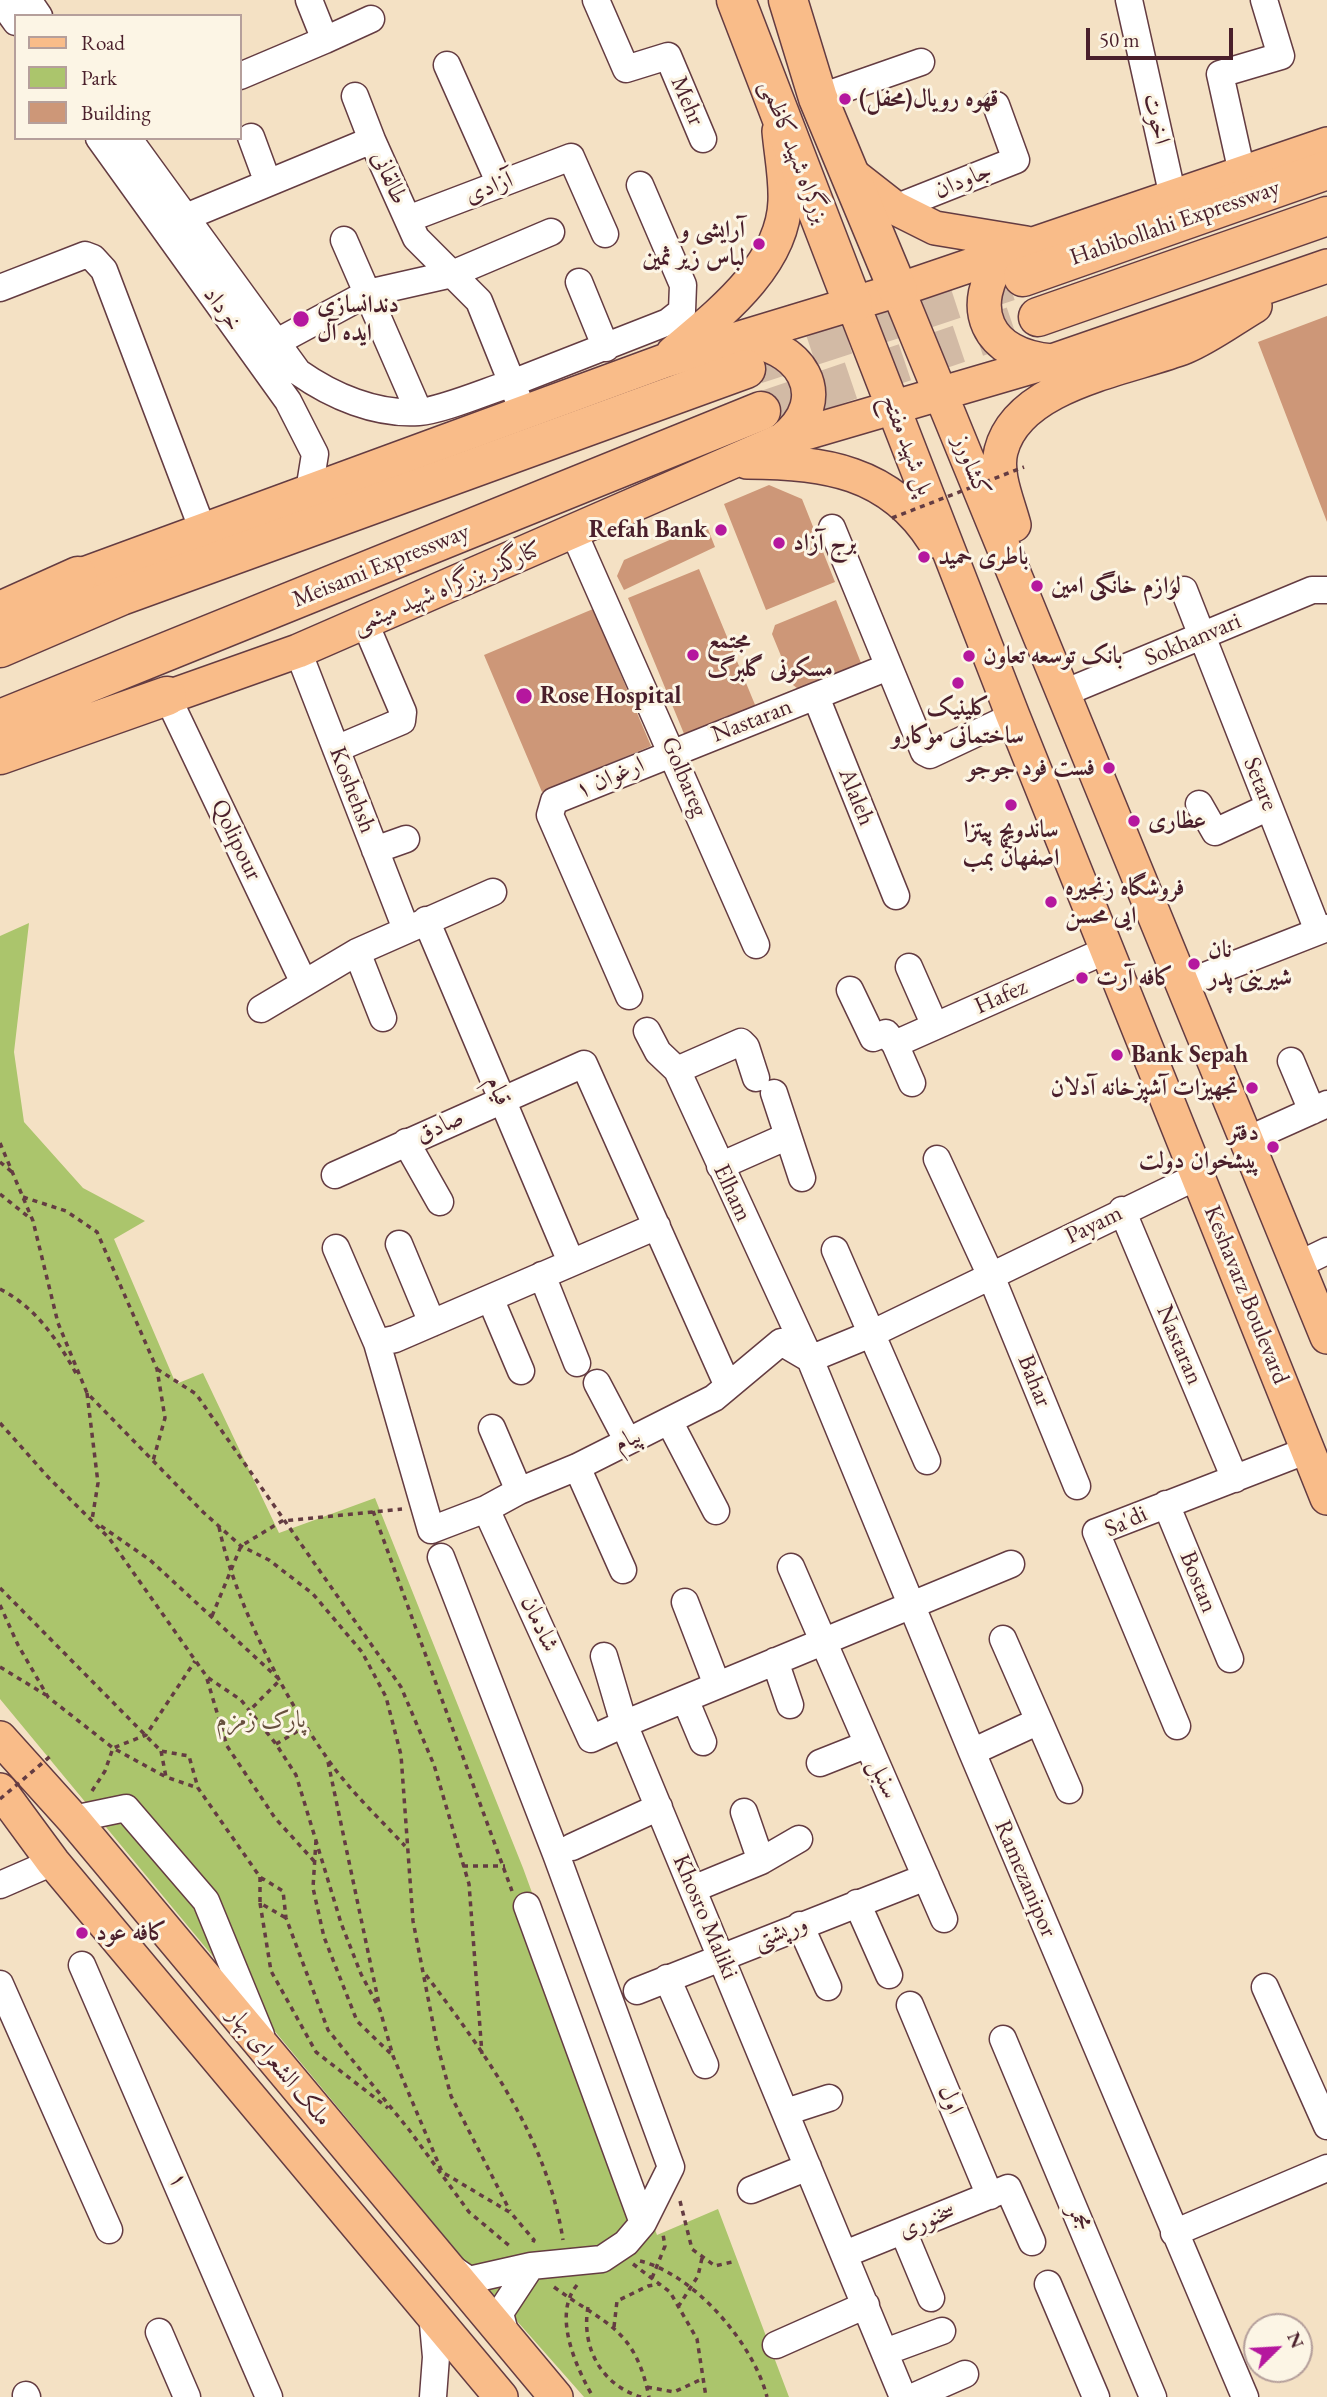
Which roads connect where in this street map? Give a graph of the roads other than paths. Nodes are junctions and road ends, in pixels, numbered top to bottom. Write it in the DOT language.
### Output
graph roads {
  1 [pos="0,0"];
  2 [pos="309,0"];
  3 [pos="596,0"];
  4 [pos="736,0"];
  5 [pos="788,0"];
  6 [pos="1129,0"];
  7 [pos="1264,0"];
  8 [pos="31,9"];
  9 [pos="371,19"];
  10 [pos="325,40"];
  11 [pos="921,62"];
  12 [pos="447,65"];
  13 [pos="242,75"];
  14 [pos="355,96"];
  15 [pos="818,98"];
  16 [pos="996,105"];
  17 [pos="778,111"];
  18 [pos="251,137"];
  19 [pos="703,139"];
  20 [pos="100,140"];
  21 [pos="129,140"];
  22 [pos="372,140"];
  23 [pos="1327,144"];
  24 [pos="1327,170"];
  25 [pos="849,172"];
  26 [pos="1242,173"];
  27 [pos="268,183"];
  28 [pos="500,184"];
  29 [pos="640,185"];
  30 [pos="1173,197"];
  31 [pos="895,208"];
  32 [pos="1327,216"];
  33 [pos="186,217"];
  34 [pos="408,219"];
  35 [pos="551,232"];
  36 [pos="605,234"];
  37 [pos="344,240"];
  38 [pos="1021,258"];
  39 [pos="1322,267"];
  40 [pos="452,274"];
  41 [pos="579,282"];
  42 [pos="0,288"];
  43 [pos="368,293"];
  44 [pos="871,299"];
  45 [pos="1038,317"];
  46 [pos="277,342"];
  47 [pos="868,344"];
  48 [pos="606,348"];
  49 [pos="738,355"];
  50 [pos="664,361"];
  51 [pos="1052,361"];
  52 [pos="931,386"];
  53 [pos="518,397"];
  54 [pos="892,408"];
  55 [pos="419,412"];
  56 [pos="772,426"];
  57 [pos="734,462"];
  58 [pos="309,491"];
  59 [pos="202,528"];
  60 [pos="832,528"];
  61 [pos="574,533"];
  62 [pos="78,576"];
  63 [pos="962,585"];
  64 [pos="1325,589"];
  65 [pos="1184,590"];
  66 [pos="0,609"];
  67 [pos="365,623"];
  68 [pos="1202,638"];
  69 [pos="1044,642"];
  70 [pos="0,648"];
  71 [pos="298,651"];
  72 [pos="887,667"];
  73 [pos="1064,693"];
  74 [pos="167,696"];
  75 [pos="816,697"];
  76 [pos="1013,716"];
  77 [pos="0,719"];
  78 [pos="336,749"];
  79 [pos="673,752"];
  80 [pos="0,755"];
  81 [pos="0,766"];
  82 [pos="1199,804"];
  83 [pos="1269,807"];
  84 [pos="405,839"];
  85 [pos="375,850"];
  86 [pos="493,892"];
  87 [pos="896,897"];
  88 [pos="416,924"];
  89 [pos="1323,930"];
  90 [pos="756,945"];
  91 [pos="1107,950"];
  92 [pos="357,952"];
  93 [pos="909,967"];
  94 [pos="304,984"];
  95 [pos="1184,984"];
  96 [pos="850,990"];
  97 [pos="629,996"];
  98 [pos="261,1009"];
  99 [pos="383,1018"];
  100 [pos="936,1026"];
  101 [pos="647,1031"];
  102 [pos="895,1044"];
  103 [pos="1291,1061"];
  104 [pos="677,1070"];
  105 [pos="912,1083"];
  106 [pos="501,1099"];
  107 [pos="1319,1107"];
  108 [pos="788,1136"];
  109 [pos="1247,1140"];
  110 [pos="406,1142"];
  111 [pos="937,1159"];
  112 [pos="720,1166"];
  113 [pos="335,1175"];
  114 [pos="1198,1176"];
  115 [pos="802,1178"];
  116 [pos="440,1202"];
  117 [pos="1122,1210"];
  118 [pos="657,1226"];
  119 [pos="399,1244"];
  120 [pos="336,1248"];
  121 [pos="835,1250"];
  122 [pos="1312,1258"];
  123 [pos="571,1262"];
  124 [pos="542,1275"];
  125 [pos="991,1276"];
  126 [pos="490,1298"];
  127 [pos="432,1323"];
  128 [pos="871,1334"];
  129 [pos="1327,1337"];
  130 [pos="377,1343"];
  131 [pos="810,1359"];
  132 [pos="577,1363"];
  133 [pos="522,1371"];
  134 [pos="597,1383"];
  135 [pos="727,1384"];
  136 [pos="669,1421"];
  137 [pos="492,1428"];
  138 [pos="626,1440"];
  139 [pos="1308,1450"];
  140 [pos="927,1461"];
  141 [pos="577,1467"];
  142 [pos="1235,1479"];
  143 [pos="1077,1486"];
  144 [pos="519,1491"];
  145 [pos="1327,1497"];
  146 [pos="1166,1504"];
  147 [pos="486,1509"];
  148 [pos="716,1511"];
  149 [pos="441,1557"];
  150 [pos="1011,1564"];
  151 [pos="791,1567"];
  152 [pos="623,1570"];
  153 [pos="685,1602"];
  154 [pos="911,1607"];
  155 [pos="1003,1639"];
  156 [pos="823,1640"];
  157 [pos="604,1656"];
  158 [pos="1230,1659"];
  159 [pos="775,1661"];
  160 [pos="717,1685"];
  161 [pos="685,1699"];
  162 [pos="790,1705"];
  163 [pos="0,1716"];
  164 [pos="1040,1721"];
  165 [pos="624,1724"];
  166 [pos="1177,1726"];
  167 [pos="0,1738"];
  168 [pos="703,1742"];
  169 [pos="868,1744"];
  170 [pos="972,1752"];
  171 [pos="820,1763"];
  172 [pos="0,1790"];
  173 [pos="1069,1790"];
  174 [pos="0,1801"];
  175 [pos="659,1807"];
  176 [pos="744,1812"];
  177 [pos="73,1819"];
  178 [pos="799,1839"];
  179 [pos="572,1847"];
  180 [pos="761,1861"];
  181 [pos="53,1862"];
  182 [pos="926,1877"];
  183 [pos="0,1885"];
  184 [pos="693,1889"];
  185 [pos="857,1903"];
  186 [pos="527,1906"];
  187 [pos="943,1919"];
  188 [pos="800,1925"];
  189 [pos="720,1955"];
  190 [pos="82,1965"];
  191 [pos="889,1975"];
  192 [pos="667,1978"];
  193 [pos="0,1984"];
  194 [pos="828,1987"];
  195 [pos="1265,1987"];
  196 [pos="637,1991"];
  197 [pos="910,2005"];
  198 [pos="1003,2039"];
  199 [pos="270,2056"];
  200 [pos="705,2065"];
  201 [pos="829,2098"];
  202 [pos="786,2112"];
  203 [pos="1327,2126"];
  204 [pos="808,2167"];
  205 [pos="1327,2168"];
  206 [pos="751,2190"];
  207 [pos="999,2192"];
  208 [pos="643,2223"];
  209 [pos="109,2230"];
  210 [pos="903,2231"];
  211 [pos="1174,2233"];
  212 [pos="1032,2242"];
  213 [pos="845,2254"];
  214 [pos="526,2255"];
  215 [pos="439,2261"];
  216 [pos="1048,2284"];
  217 [pos="931,2298"];
  218 [pos="866,2305"];
  219 [pos="432,2313"];
  220 [pos="942,2331"];
  221 [pos="159,2332"];
  222 [pos="508,2340"];
  223 [pos="776,2345"];
  224 [pos="885,2352"];
  225 [pos="965,2374"];
  226 [pos="1240,2396"];
  227 [pos="187,2397"];
  228 [pos="270,2397"];
  229 [pos="433,2397"];
  230 [pos="501,2397"];
  231 [pos="556,2397"];
  232 [pos="903,2397"];
  233 [pos="913,2397"];
  234 [pos="1096,2397"];
  235 [pos="1153,2397"];
  1 -- 8 [label="street"];
  2 -- 10 [label="street"];
  3 -- 19 [label="street, Mehr"];
  4 -- 17 [label="highway, بزرگراه شهید کاظمی"];
  5 -- 15 [label="highway, بزرگراه شهید کاظمی"];
  6 -- 30 [label="street, اخوت"];
  7 -- 26 [label="street"];
  9 -- 10 [label="street"];
  10 -- 13 [label="street"];
  11 -- 15 [label="street"];
  12 -- 28 [label="street"];
  14 -- 22 [label="street"];
  15 -- 25 [label="highway, بزرگراه شهید کاظمی"];
  16 -- 31 [label="street, جاودان"];
  17 -- 44 [label="highway, بزرگراه شهید کاظمی"];
  17 -- 50 [label="main road"];
  18 -- 27 [label="street"];
  20 -- 58 [label="street, خرداد"];
  21 -- 33 [label="street, خرداد"];
  22 -- 27 [label="street, طالقانی"];
  22 -- 34 [label="street, طالقانی"];
  23 -- 26 [label="main road"];
  24 -- 38 [label="highway, Habibollahi Expressway"];
  25 -- 31 [label="main road"];
  25 -- 44 [label="highway, بزرگراه شهید کاظمی"];
  26 -- 30 [label="main road"];
  27 -- 33 [label="street, طالقانی"];
  28 -- 34 [label="street, آزادی"];
  28 -- 36 [label="street, آزادی"];
  29 -- 48 [label="street, خرداد"];
  30 -- 38 [label="main road"];
  31 -- 38 [label="main road"];
  32 -- 45 [label="highway, Habibollahi Expressway"];
  33 -- 46 [label="street, خرداد"];
  34 -- 40 [label="street, طالقانی"];
  35 -- 40 [label="street"];
  37 -- 43 [label="street"];
  38 -- 44 [label="main road"];
  38 -- 51 [label="main road"];
  39 -- 51 [label="main road"];
  39 -- 69 [label="main road"];
  40 -- 43 [label="street"];
  40 -- 53 [label="street, طالقانی"];
  41 -- 48 [label="street"];
  42 -- 59 [label="street"];
  43 -- 46 [label="street"];
  43 -- 55 [label="street"];
  44 -- 47 [label="main road, پل شهید مفتح"];
  44 -- 49 [label="main road"];
  44 -- 52 [label="main road, کشاورز"];
  46 -- 55 [label="street, خرداد"];
  47 -- 49 [label="main road"];
  47 -- 52 [label="main road"];
  47 -- 54 [label="main road, پل شهید مفتح"];
  48 -- 53 [label="street, خرداد"];
  49 -- 50 [label="main road"];
  49 -- 56 [label="main road"];
  49 -- 70 [label="highway"];
  50 -- 53 [label="main road"];
  51 -- 52 [label="main road"];
  52 -- 54 [label="main road, کنارگذر بزرگراه شهید میثمی"];
  52 -- 69 [label="main road, کشاورز"];
  53 -- 55 [label="street, خرداد"];
  53 -- 58 [label="main road"];
  54 -- 56 [label="main road, کنارگذر بزرگراه شهید میثمی"];
  54 -- 63 [label="main road, پل شهید مفتح"];
  56 -- 57 [label="main road, کنارگذر بزرگراه شهید میثمی"];
  56 -- 77 [label="highway, Meisami Expressway"];
  57 -- 61 [label="main road, کنارگذر بزرگراه شهید میثمی"];
  57 -- 63 [label="main road"];
  58 -- 59 [label="main road"];
  59 -- 62 [label="main road"];
  60 -- 72 [label="street"];
  61 -- 67 [label="main road, کنارگذر بزرگراه شهید میثمی"];
  61 -- 79 [label="street, Golbareg"];
  62 -- 66 [label="highway"];
  63 -- 76 [label="main road, Keshavarz Boulevard"];
  64 -- 68 [label="street, Sokhanvari"];
  65 -- 68 [label="street, Setare"];
  67 -- 71 [label="main road, کنارگذر بزرگراه شهید میثمی"];
  67 -- 78 [label="street"];
  68 -- 73 [label="street, Sokhanvari"];
  68 -- 83 [label="street, Setare"];
  69 -- 73 [label="main road"];
  71 -- 74 [label="main road, کنارگذر بزرگراه شهید میثمی"];
  71 -- 78 [label="street, Koshehsh"];
  72 -- 75 [label="street, Nastaran"];
  72 -- 76 [label="street"];
  73 -- 95 [label="main road"];
  74 -- 80 [label="highway"];
  74 -- 81 [label="main road, کنارگذر بزرگراه شهید میثمی"];
  74 -- 94 [label="street, Qolipour"];
  75 -- 79 [label="street, Nastaran"];
  75 -- 87 [label="street, Alaleh"];
  76 -- 91 [label="main road, Keshavarz Boulevard"];
  78 -- 85 [label="street, Koshehsh"];
  79 -- 90 [label="street, Golbareg"];
  79 -- 97 [label="street, ارغوان ۱"];
  82 -- 83 [label="street"];
  83 -- 89 [label="street, Setare"];
  84 -- 85 [label="street"];
  85 -- 88 [label="street, Koshehsh"];
  86 -- 88 [label="street"];
  88 -- 92 [label="street"];
  88 -- 106 [label="street, قیام"];
  89 -- 95 [label="street"];
  91 -- 100 [label="street, Hafez"];
  91 -- 114 [label="main road, Keshavarz Boulevard"];
  92 -- 94 [label="street"];
  92 -- 99 [label="street"];
  93 -- 100 [label="street"];
  94 -- 98 [label="street"];
  95 -- 109 [label="main road"];
  96 -- 102 [label="street"];
  100 -- 102 [label="street, Hafez"];
  101 -- 104 [label="street, Elham"];
  102 -- 105 [label="street"];
  103 -- 107 [label="street"];
  104 -- 108 [label="street"];
  104 -- 112 [label="street, Elham"];
  106 -- 110 [label="street, صادق"];
  106 -- 118 [label="street, صادق"];
  106 -- 123 [label="street, قیام"];
  107 -- 109 [label="street"];
  108 -- 112 [label="street"];
  108 -- 115 [label="street"];
  109 -- 122 [label="main road"];
  110 -- 113 [label="street, صادق"];
  110 -- 116 [label="street"];
  111 -- 125 [label="street"];
  112 -- 131 [label="street, Elham"];
  114 -- 117 [label="street, Payam"];
  114 -- 139 [label="main road, Keshavarz Boulevard"];
  117 -- 125 [label="street, Payam"];
  117 -- 142 [label="street, Nastaran"];
  118 -- 123 [label="street"];
  118 -- 135 [label="street"];
  119 -- 127 [label="street"];
  120 -- 130 [label="street"];
  121 -- 128 [label="street"];
  122 -- 129 [label="main road"];
  123 -- 124 [label="street"];
  124 -- 126 [label="street"];
  124 -- 132 [label="street"];
  125 -- 128 [label="street, Payam"];
  125 -- 143 [label="street, Bahar"];
  126 -- 127 [label="street"];
  126 -- 133 [label="street"];
  127 -- 130 [label="street"];
  128 -- 131 [label="street, Payam"];
  128 -- 140 [label="street"];
  130 -- 147 [label="street, پیام"];
  131 -- 135 [label="street, پیام"];
  131 -- 154 [label="street, Ramezanipor"];
  134 -- 138 [label="street"];
  135 -- 136 [label="street, پیام"];
  136 -- 138 [label="street, پیام"];
  136 -- 148 [label="street"];
  137 -- 144 [label="street"];
  138 -- 141 [label="street, پیام"];
  139 -- 142 [label="street, Sa'di"];
  139 -- 145 [label="main road, Keshavarz Boulevard"];
  141 -- 144 [label="street, پیام"];
  141 -- 152 [label="street"];
  142 -- 146 [label="street, Sa'di"];
  144 -- 147 [label="street, پیام"];
  146 -- 158 [label="street, Bostan"];
  146 -- 166 [label="street, Sa'di"];
  147 -- 165 [label="street, شادمان"];
  149 -- 208 [label="street"];
  150 -- 154 [label="street"];
  151 -- 156 [label="street, سنبل"];
  153 -- 160 [label="street"];
  154 -- 156 [label="street"];
  154 -- 170 [label="street, Ramezanipor"];
  155 -- 164 [label="street"];
  156 -- 159 [label="street"];
  156 -- 169 [label="street, سنبل"];
  157 -- 165 [label="street, Khosro Maliki"];
  159 -- 160 [label="street"];
  159 -- 162 [label="street"];
  160 -- 161 [label="street"];
  161 -- 165 [label="street"];
  161 -- 168 [label="street"];
  163 -- 177 [label="main road"];
  164 -- 170 [label="street"];
  164 -- 173 [label="street"];
  165 -- 175 [label="street, Khosro Maliki"];
  167 -- 177 [label="main road, ملک الشعرای بهار"];
  169 -- 171 [label="street"];
  169 -- 182 [label="street, سنبل"];
  170 -- 211 [label="street, Ramezanipor"];
  172 -- 181 [label="main road, ملک الشعرای بهار"];
  174 -- 181 [label="main road"];
  175 -- 179 [label="street"];
  175 -- 184 [label="street, Khosro Maliki"];
  176 -- 180 [label="street"];
  177 -- 199 [label="main road, ملک الشعرای بهار"];
  177 -- 199 [label="street"];
  178 -- 180 [label="street"];
  180 -- 184 [label="street"];
  181 -- 183 [label="street"];
  181 -- 219 [label="main road, ملک الشعرای بهار"];
  182 -- 185 [label="street, ورپشتی"];
  182 -- 187 [label="street, سنبل"];
  184 -- 189 [label="street, Khosro Maliki"];
  185 -- 188 [label="street, ورپشتی"];
  185 -- 191 [label="street"];
  186 -- 208 [label="street"];
  188 -- 189 [label="street, ورپشتی"];
  188 -- 194 [label="street"];
  189 -- 192 [label="street, ورپشتی"];
  189 -- 202 [label="street, Khosro Maliki"];
  190 -- 228 [label="street, ۱"];
  192 -- 196 [label="street, ورپشتی"];
  192 -- 200 [label="street"];
  193 -- 209 [label="street"];
  195 -- 203 [label="street"];
  197 -- 207 [label="street, اول"];
  198 -- 235 [label="street, مجمر"];
  199 -- 215 [label="main road, ملک الشعرای بهار"];
  201 -- 202 [label="street"];
  202 -- 204 [label="street, Khosro Maliki"];
  204 -- 206 [label="street"];
  204 -- 213 [label="street, Khosro Maliki"];
  205 -- 211 [label="street"];
  207 -- 210 [label="street, سخنوری"];
  207 -- 212 [label="street, اول"];
  208 -- 214 [label="street"];
  210 -- 213 [label="street, سخنوری"];
  210 -- 217 [label="street"];
  211 -- 226 [label="street, Ramezanipor"];
  213 -- 218 [label="street, Khosro Maliki"];
  214 -- 215 [label="street"];
  214 -- 222 [label="street"];
  215 -- 222 [label="main road, ملک الشعرای بهار"];
  216 -- 234 [label="street"];
  218 -- 223 [label="street"];
  218 -- 224 [label="street, Khosro Maliki"];
  219 -- 229 [label="street"];
  219 -- 230 [label="main road, ملک الشعرای بهار"];
  220 -- 224 [label="street"];
  221 -- 227 [label="street"];
  222 -- 231 [label="main road, ملک الشعرای بهار"];
  224 -- 232 [label="street, Khosro Maliki"];
  225 -- 233 [label="street"];
}
